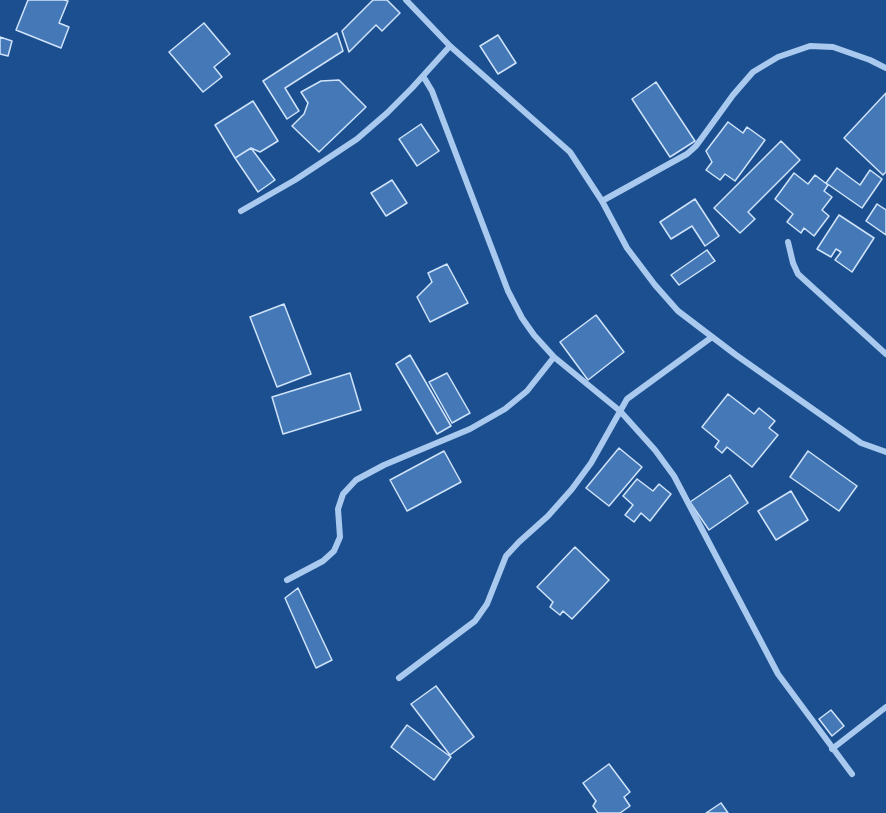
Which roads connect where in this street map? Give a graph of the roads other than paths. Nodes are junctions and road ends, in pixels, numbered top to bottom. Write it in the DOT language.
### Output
graph roads {
  1 [pos="406,0"];
  2 [pos="450,46"];
  3 [pos="886,68"];
  4 [pos="423,76"];
  5 [pos="602,201"];
  6 [pos="241,212"];
  7 [pos="788,242"];
  8 [pos="712,337"];
  9 [pos="886,354"];
  10 [pos="554,357"];
  11 [pos="620,411"];
  12 [pos="886,452"];
  13 [pos="287,580"];
  14 [pos="399,678"];
  15 [pos="886,707"];
  16 [pos="832,748"];
  17 [pos="852,774"];
  1 -- 2 [label="street"];
  2 -- 4 [label="street"];
  2 -- 5 [label="street"];
  3 -- 5 [label="street"];
  4 -- 6 [label="street"];
  4 -- 10 [label="street"];
  5 -- 8 [label="street"];
  7 -- 9 [label="street"];
  8 -- 11 [label="street"];
  8 -- 12 [label="street"];
  10 -- 11 [label="street"];
  10 -- 13 [label="street"];
  11 -- 14 [label="street"];
  11 -- 16 [label="street"];
  15 -- 16 [label="street"];
  16 -- 17 [label="street"];
}
